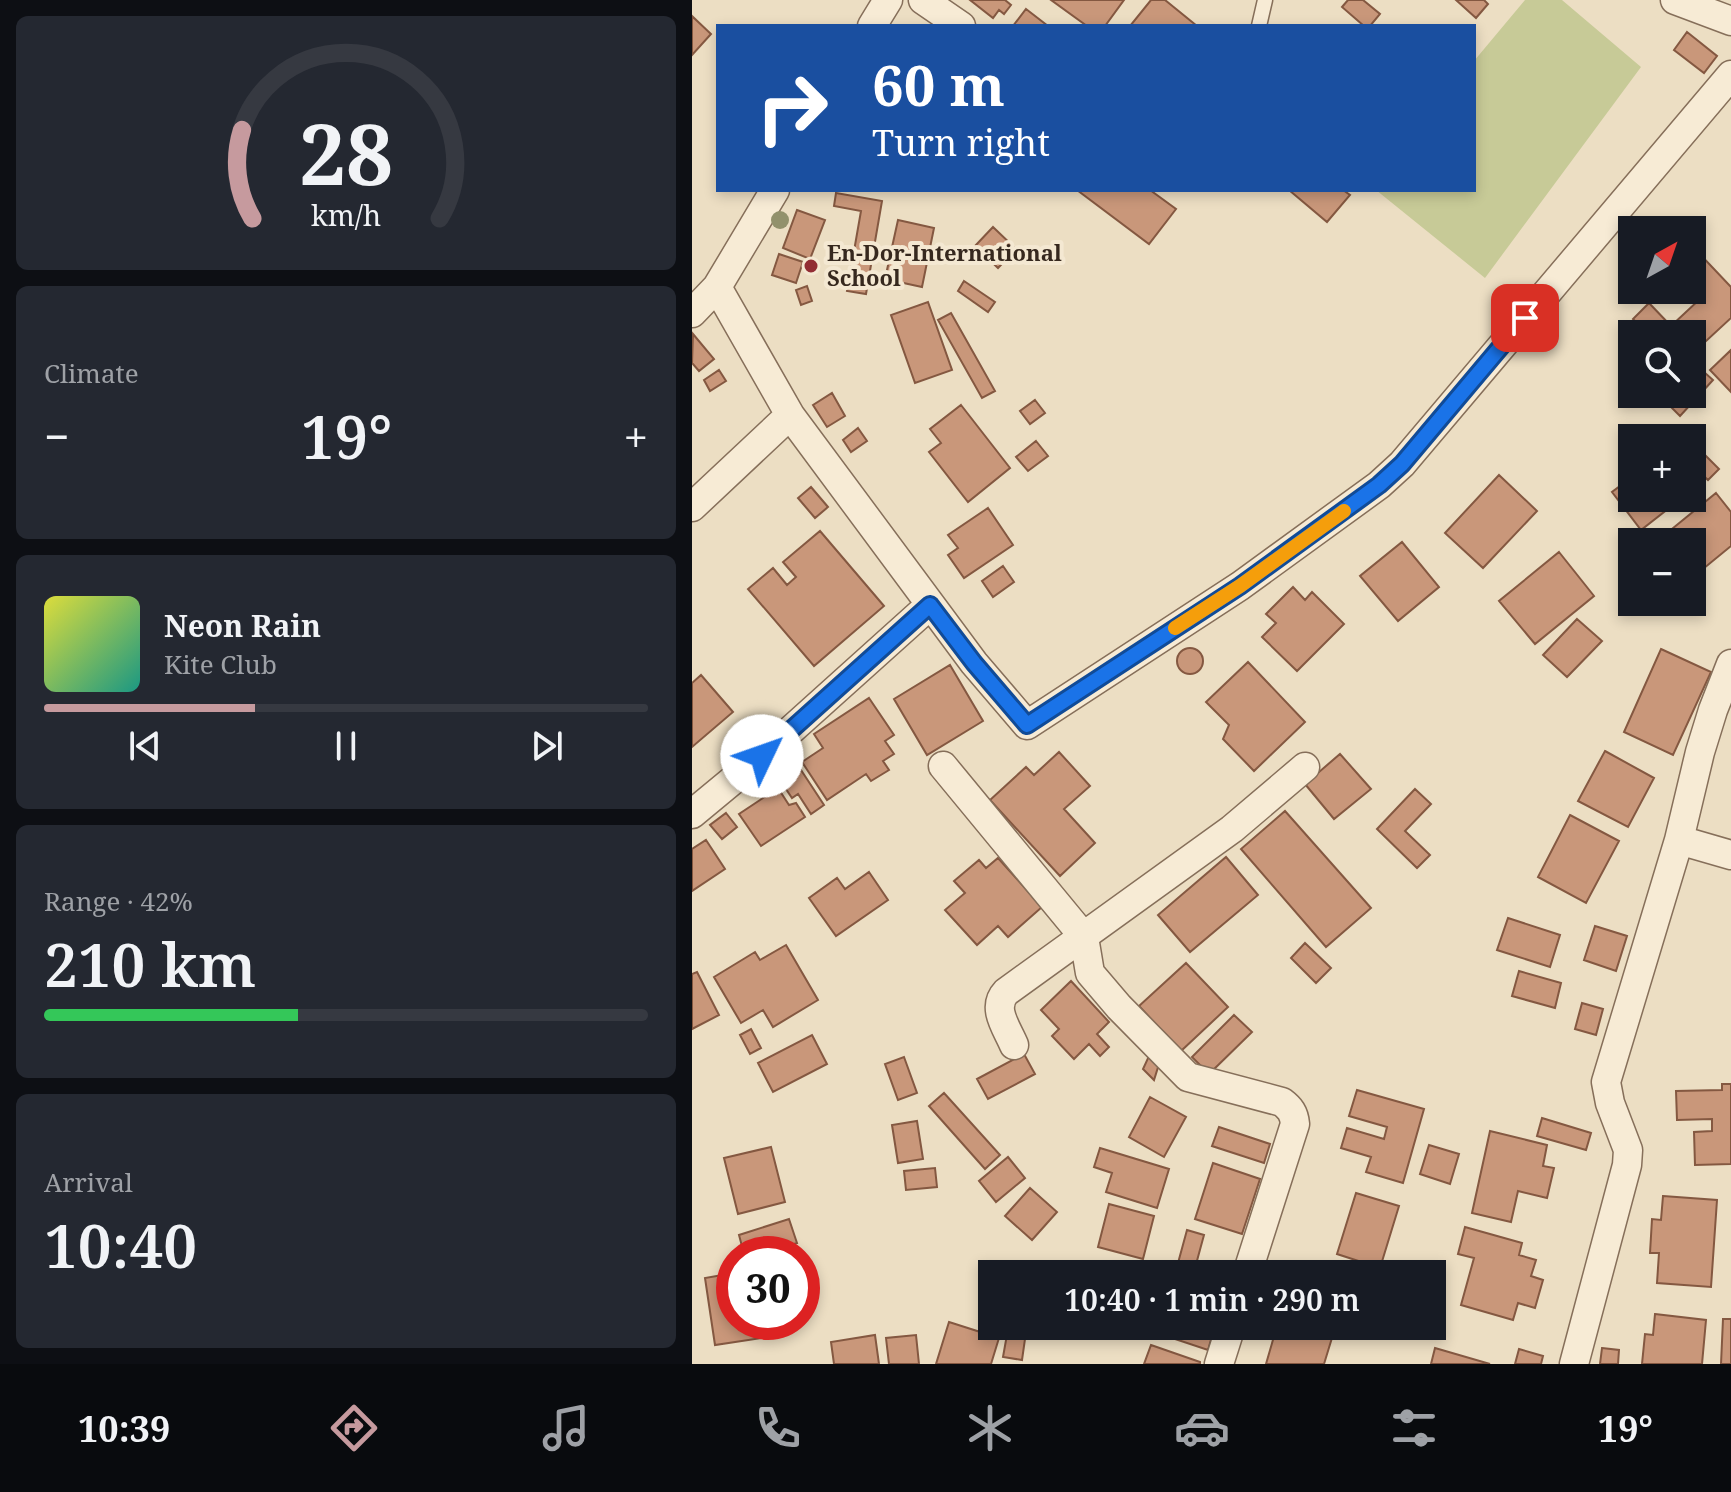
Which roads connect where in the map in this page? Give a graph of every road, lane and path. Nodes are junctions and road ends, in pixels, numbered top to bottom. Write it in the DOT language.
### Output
graph roads {
  1 [pos="888,0"];
  2 [pos="923,0"];
  3 [pos="1265,0"];
  4 [pos="1675,0"];
  5 [pos="1731,21"];
  6 [pos="873,24"];
  7 [pos="958,24"];
  8 [pos="1259,24"];
  9 [pos="1731,75"];
  10 [pos="774,192"];
  11 [pos="717,287"];
  12 [pos="692,313"];
  13 [pos="790,415"];
  14 [pos="692,507"];
  15 [pos="930,605"];
  16 [pos="1731,664"];
  17 [pos="943,766"];
  18 [pos="1305,767"];
  19 [pos="692,814"];
  20 [pos="1679,840"];
  21 [pos="1731,855"];
  22 [pos="1084,937"];
  23 [pos="1014,1045"];
  24 [pos="1251,1260"];
  25 [pos="1227,1340"];
  26 [pos="1219,1364"];
  27 [pos="1574,1364"];
  1 -- 6 [label="street"];
  2 -- 7 [label="street"];
  3 -- 8 [label="lane"];
  4 -- 5 [label="street"];
  9 -- 15 [label="street"];
  10 -- 11 [label="street"];
  11 -- 12 [label="street"];
  11 -- 13 [label="street"];
  13 -- 14 [label="street"];
  13 -- 15 [label="street"];
  15 -- 19 [label="street"];
  16 -- 20 [label="street"];
  17 -- 22 [label="street"];
  18 -- 22 [label="street"];
  20 -- 21 [label="street"];
  20 -- 27 [label="street"];
  22 -- 23 [label="street"];
  22 -- 24 [label="street"];
  25 -- 26 [label="street"];
}
